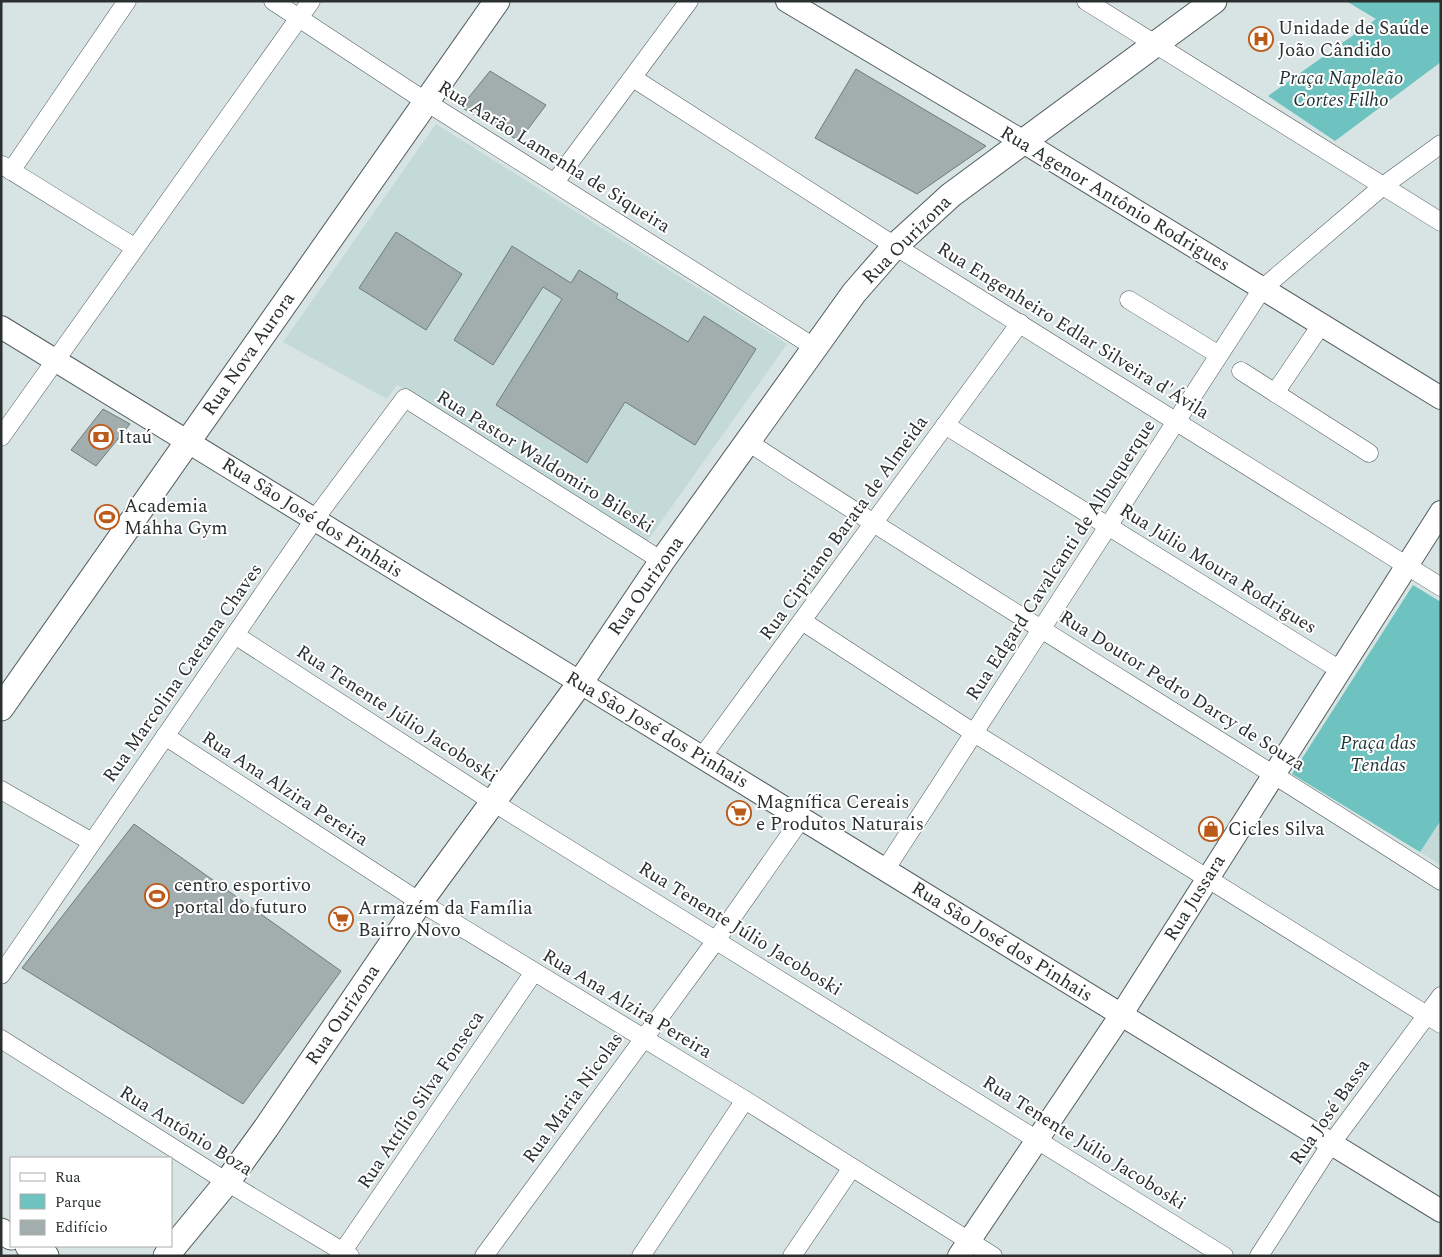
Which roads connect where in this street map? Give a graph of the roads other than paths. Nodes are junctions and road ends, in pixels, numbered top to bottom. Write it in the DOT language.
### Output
graph roads {
  1 [pos="127,1"];
  2 [pos="273,1"];
  3 [pos="311,1"];
  4 [pos="497,1"];
  5 [pos="689,1"];
  6 [pos="1086,1"];
  7 [pos="1214,1"];
  8 [pos="802,4"];
  9 [pos="299,18"];
  10 [pos="1155,44"];
  11 [pos="633,78"];
  12 [pos="428,103"];
  13 [pos="1022,141"];
  14 [pos="1441,144"];
  15 [pos="6,168"];
  16 [pos="555,182"];
  17 [pos="1383,186"];
  18 [pos="1441,222"];
  19 [pos="895,246"];
  20 [pos="134,247"];
  21 [pos="1262,289"];
  22 [pos="1129,300"];
  23 [pos="1020,323"];
  24 [pos="1321,325"];
  25 [pos="1,327"];
  26 [pos="814,348"];
  27 [pos="1219,355"];
  28 [pos="56,361"];
  29 [pos="1241,371"];
  30 [pos="1274,393"];
  31 [pos="405,398"];
  32 [pos="1441,398"];
  33 [pos="1176,421"];
  34 [pos="946,425"];
  35 [pos="1,437"];
  36 [pos="187,442"];
  37 [pos="748,442"];
  38 [pos="1370,453"];
  39 [pos="1441,512"];
  40 [pos="314,520"];
  41 [pos="873,524"];
  42 [pos="1108,526"];
  43 [pos="662,561"];
  44 [pos="1407,566"];
  45 [pos="1441,587"];
  46 [pos="802,621"];
  47 [pos="1042,629"];
  48 [pos="235,635"];
  49 [pos="1340,670"];
  50 [pos="580,683"];
  51 [pos="1,708"];
  52 [pos="974,732"];
  53 [pos="165,736"];
  54 [pos="702,758"];
  55 [pos="1274,774"];
  56 [pos="1,790"];
  57 [pos="493,802"];
  58 [pos="801,819"];
  59 [pos="92,842"];
  60 [pos="885,870"];
  61 [pos="1207,878"];
  62 [pos="1441,881"];
  63 [pos="420,902"];
  64 [pos="717,939"];
  65 [pos="534,972"];
  66 [pos="1,975"];
  67 [pos="1441,996"];
  68 [pos="1120,1015"];
  69 [pos="1434,1019"];
  70 [pos="643,1037"];
  71 [pos="1,1039"];
  72 [pos="745,1100"];
  73 [pos="1038,1139"];
  74 [pos="1331,1144"];
  75 [pos="851,1168"];
  76 [pos="227,1182"];
  77 [pos="1441,1212"];
  78 [pos="30,1247"];
  79 [pos="964,1248"];
  80 [pos="346,1254"];
  81 [pos="46,1256"];
  82 [pos="166,1256"];
  83 [pos="484,1256"];
  84 [pos="640,1256"];
  85 [pos="792,1256"];
  86 [pos="993,1256"];
  87 [pos="1224,1256"];
  88 [pos="1259,1256"];
  1 -- 15 [label="street"];
  2 -- 9 [label="street, Rua Aarão Lamenha de Siqueira"];
  3 -- 9 [label="street"];
  4 -- 12 [label="main road, Rua Nova Aurora"];
  5 -- 11 [label="street"];
  6 -- 10 [label="street"];
  7 -- 10 [label="main road, Rua Ourizona"];
  8 -- 13 [label="street, Rua Agenor Antônio Rodrigues"];
  9 -- 12 [label="street, Rua Aarão Lamenha de Siqueira"];
  9 -- 20 [label="street"];
  10 -- 13 [label="main road, Rua Ourizona"];
  10 -- 17 [label="street"];
  11 -- 16 [label="street"];
  11 -- 19 [label="street, Rua Engenheiro Edlar Silveira d'Ávila"];
  12 -- 16 [label="street, Rua Aarão Lamenha de Siqueira"];
  12 -- 36 [label="main road, Rua Nova Aurora"];
  13 -- 19 [label="main road, Rua Ourizona"];
  13 -- 21 [label="street, Rua Agenor Antônio Rodrigues"];
  14 -- 17 [label="street, Rua Edgard Cavalcanti de Albuquerque"];
  15 -- 20 [label="street"];
  16 -- 26 [label="street, Rua Aarão Lamenha de Siqueira"];
  17 -- 18 [label="street"];
  17 -- 21 [label="street, Rua Edgard Cavalcanti de Albuquerque"];
  19 -- 23 [label="street, Rua Engenheiro Edlar Silveira d'Ávila"];
  19 -- 26 [label="main road, Rua Ourizona"];
  20 -- 28 [label="street"];
  21 -- 24 [label="street, Rua Agenor Antônio Rodrigues"];
  21 -- 27 [label="street, Rua Edgard Cavalcanti de Albuquerque"];
  22 -- 27 [label="street"];
  23 -- 33 [label="street, Rua Engenheiro Edlar Silveira d'Ávila"];
  23 -- 34 [label="street, Rua Cipriano Barata de Almeida"];
  24 -- 30 [label="street"];
  24 -- 32 [label="street, Rua Agenor Antônio Rodrigues"];
  25 -- 28 [label="street, Rua São José dos Pinhais"];
  26 -- 37 [label="main road, Rua Ourizona"];
  27 -- 33 [label="street, Rua Edgard Cavalcanti de Albuquerque"];
  28 -- 35 [label="street"];
  28 -- 36 [label="street, Rua São José dos Pinhais"];
  29 -- 30 [label="street"];
  30 -- 38 [label="street"];
  31 -- 40 [label="street, Rua Marcolina Caetana Chaves"];
  31 -- 43 [label="street, Rua Pastor Waldomiro Bileski"];
  33 -- 42 [label="street, Rua Edgard Cavalcanti de Albuquerque"];
  33 -- 44 [label="street, Rua Engenheiro Edlar Silveira d'Ávila"];
  34 -- 41 [label="street, Rua Cipriano Barata de Almeida"];
  34 -- 42 [label="street, Rua Júlio Moura Rodrigues"];
  36 -- 40 [label="street, Rua São José dos Pinhais"];
  36 -- 51 [label="main road, Rua Nova Aurora"];
  37 -- 41 [label="street, Rua Doutor Pedro Darcy de Souza"];
  37 -- 43 [label="main road, Rua Ourizona"];
  39 -- 44 [label="street, Rua Jussara"];
  40 -- 48 [label="street, Rua Marcolina Caetana Chaves"];
  40 -- 50 [label="street, Rua São José dos Pinhais"];
  41 -- 46 [label="street, Rua Cipriano Barata de Almeida"];
  41 -- 47 [label="street, Rua Doutor Pedro Darcy de Souza"];
  42 -- 47 [label="street, Rua Edgard Cavalcanti de Albuquerque"];
  42 -- 49 [label="street, Rua Júlio Moura Rodrigues"];
  43 -- 50 [label="main road, Rua Ourizona"];
  44 -- 45 [label="street, Rua Engenheiro Edlar Silveira d'Ávila"];
  44 -- 49 [label="street, Rua Jussara"];
  46 -- 52 [label="street"];
  46 -- 54 [label="street, Rua Cipriano Barata de Almeida"];
  47 -- 52 [label="street, Rua Edgard Cavalcanti de Albuquerque"];
  47 -- 55 [label="street, Rua Doutor Pedro Darcy de Souza"];
  48 -- 53 [label="street, Rua Marcolina Caetana Chaves"];
  48 -- 57 [label="street, Rua Tenente Júlio Jacoboski"];
  49 -- 55 [label="street, Rua Jussara"];
  50 -- 54 [label="street, Rua São José dos Pinhais"];
  50 -- 57 [label="main road, Rua Ourizona"];
  52 -- 60 [label="street, Rua Edgard Cavalcanti de Albuquerque"];
  52 -- 61 [label="street"];
  53 -- 59 [label="street, Rua Marcolina Caetana Chaves"];
  53 -- 63 [label="street, Rua Ana Alzira Pereira"];
  54 -- 58 [label="street, Rua São José dos Pinhais"];
  55 -- 61 [label="street, Rua Jussara"];
  55 -- 62 [label="street, Rua Doutor Pedro Darcy de Souza"];
  56 -- 59 [label="street"];
  57 -- 63 [label="main road, Rua Ourizona"];
  57 -- 64 [label="street, Rua Tenente Júlio Jacoboski"];
  58 -- 60 [label="street, Rua São José dos Pinhais"];
  58 -- 64 [label="street, Rua Maria Nicolas"];
  59 -- 66 [label="street, Rua Marcolina Caetana Chaves"];
  60 -- 68 [label="street, Rua São José dos Pinhais"];
  61 -- 68 [label="street, Rua Jussara"];
  61 -- 69 [label="street"];
  63 -- 65 [label="street, Rua Ana Alzira Pereira"];
  63 -- 76 [label="main road, Rua Ourizona"];
  64 -- 70 [label="street, Rua Maria Nicolas"];
  64 -- 73 [label="street, Rua Tenente Júlio Jacoboski"];
  65 -- 70 [label="street, Rua Ana Alzira Pereira"];
  65 -- 80 [label="street, Rua Attílio Silva Fonseca"];
  67 -- 69 [label="street, Rua José Bassa"];
  68 -- 73 [label="street, Rua Jussara"];
  68 -- 74 [label="street, Rua São José dos Pinhais"];
  69 -- 74 [label="street, Rua José Bassa"];
  70 -- 72 [label="street, Rua Ana Alzira Pereira"];
  70 -- 83 [label="street, Rua Maria Nicolas"];
  71 -- 76 [label="street, Rua Antônio Boza"];
  72 -- 75 [label="street, Rua Ana Alzira Pereira"];
  72 -- 84 [label="street"];
  73 -- 79 [label="street, Rua Jussara"];
  73 -- 87 [label="street, Rua Tenente Júlio Jacoboski"];
  74 -- 77 [label="street, Rua São José dos Pinhais"];
  74 -- 88 [label="street, Rua José Bassa"];
  75 -- 79 [label="street, Rua Ana Alzira Pereira"];
  75 -- 85 [label="street"];
  76 -- 80 [label="street, Rua Antônio Boza"];
  76 -- 82 [label="main road, Rua Ourizona"];
  78 -- 81 [label="main road"];
  79 -- 86 [label="street, Rua Ana Alzira Pereira"];
}
